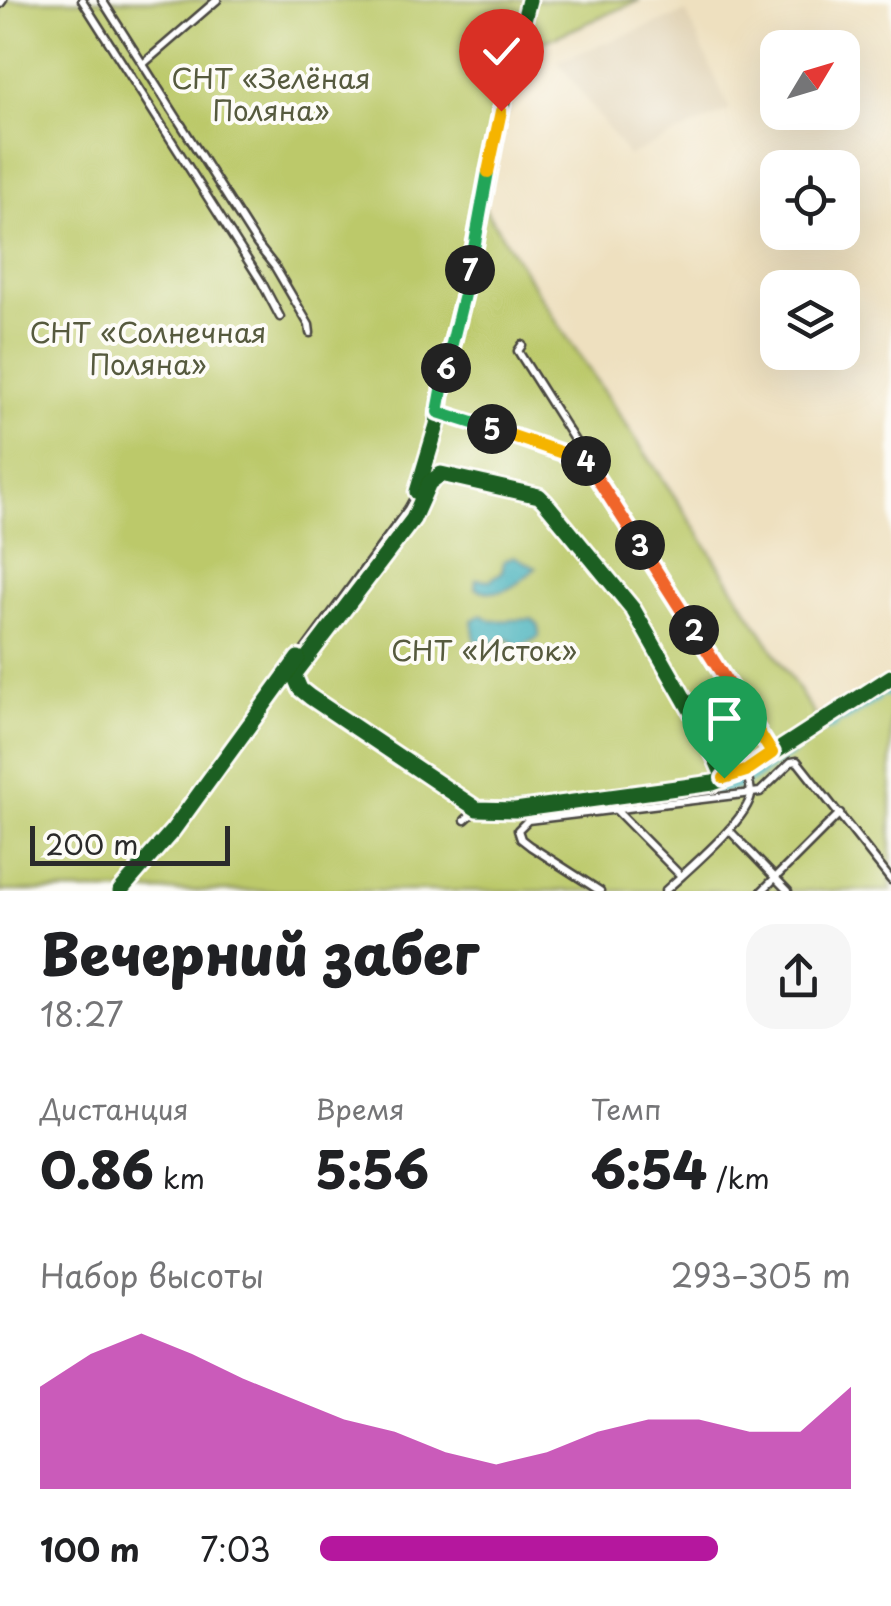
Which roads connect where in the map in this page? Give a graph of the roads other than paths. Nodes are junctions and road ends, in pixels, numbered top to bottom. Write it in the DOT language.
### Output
graph roads {
  1 [pos="82,0"];
  2 [pos="102,0"];
  3 [pos="217,0"];
  4 [pos="529,0"];
  5 [pos="143,64"];
  6 [pos="280,317"];
  7 [pos="310,333"];
  8 [pos="522,345"];
  9 [pos="438,412"];
  10 [pos="584,458"];
  11 [pos="891,677"];
  12 [pos="772,753"];
  13 [pos="746,771"];
  14 [pos="724,778"];
  15 [pos="751,793"];
  16 [pos="477,809"];
  17 [pos="615,809"];
  18 [pos="840,813"];
  19 [pos="465,820"];
  20 [pos="729,830"];
  21 [pos="681,876"];
  22 [pos="775,877"];
  23 [pos="891,880"];
  24 [pos="120,891"];
  25 [pos="600,891"];
  26 [pos="666,891"];
  27 [pos="762,891"];
  28 [pos="788,891"];
  1 -- 6 [label="street"];
  2 -- 5 [label="street"];
  3 -- 5 [label="street"];
  4 -- 9 [label="street"];
  5 -- 7 [label="street"];
  8 -- 10 [label="street"];
  9 -- 10 [label="street"];
  9 -- 24 [label="street"];
  10 -- 12 [label="street"];
  11 -- 12 [label="street"];
  12 -- 13 [label="street"];
  13 -- 14 [label="street"];
  13 -- 15 [label="street"];
  14 -- 16 [label="street"];
  14 -- 16 [label="street"];
  15 -- 17 [label="street"];
  15 -- 18 [label="street"];
  15 -- 20 [label="street"];
  16 -- 19 [label="street"];
  17 -- 21 [label="street"];
  17 -- 25 [label="street"];
  18 -- 22 [label="street"];
  18 -- 23 [label="street"];
  20 -- 21 [label="street"];
  20 -- 22 [label="street"];
  21 -- 26 [label="street"];
  22 -- 27 [label="street"];
  22 -- 28 [label="street"];
}
